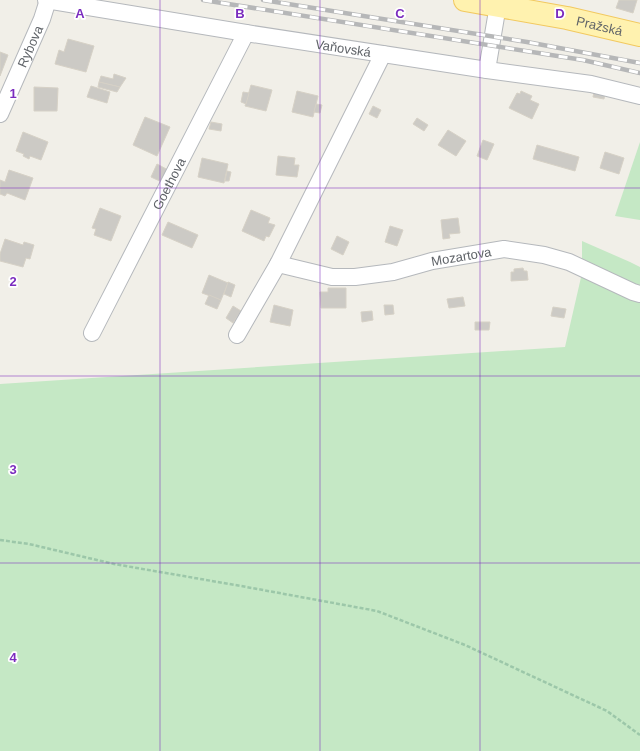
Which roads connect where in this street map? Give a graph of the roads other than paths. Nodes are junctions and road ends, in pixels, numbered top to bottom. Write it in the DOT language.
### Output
graph roads {
  1 [pos="47,0"];
  2 [pos="484,2"];
  3 [pos="246,33"];
  4 [pos="640,35"];
  5 [pos="383,54"];
  6 [pos="487,70"];
  7 [pos="640,96"];
  8 [pos="0,114"];
  9 [pos="278,264"];
  10 [pos="640,294"];
  11 [pos="92,333"];
  12 [pos="237,336"];
  1 -- 3 [label="street, Vaňovská"];
  1 -- 8 [label="street, Rybova"];
  2 -- 4 [label="main road, Pražská"];
  2 -- 6 [label="street"];
  3 -- 5 [label="street, Vaňovská"];
  3 -- 11 [label="street, Goethova"];
  5 -- 6 [label="street, Vaňovská"];
  5 -- 9 [label="street"];
  6 -- 7 [label="street, Vaňovská"];
  9 -- 10 [label="street, Mozartova"];
  9 -- 12 [label="street"];
}
